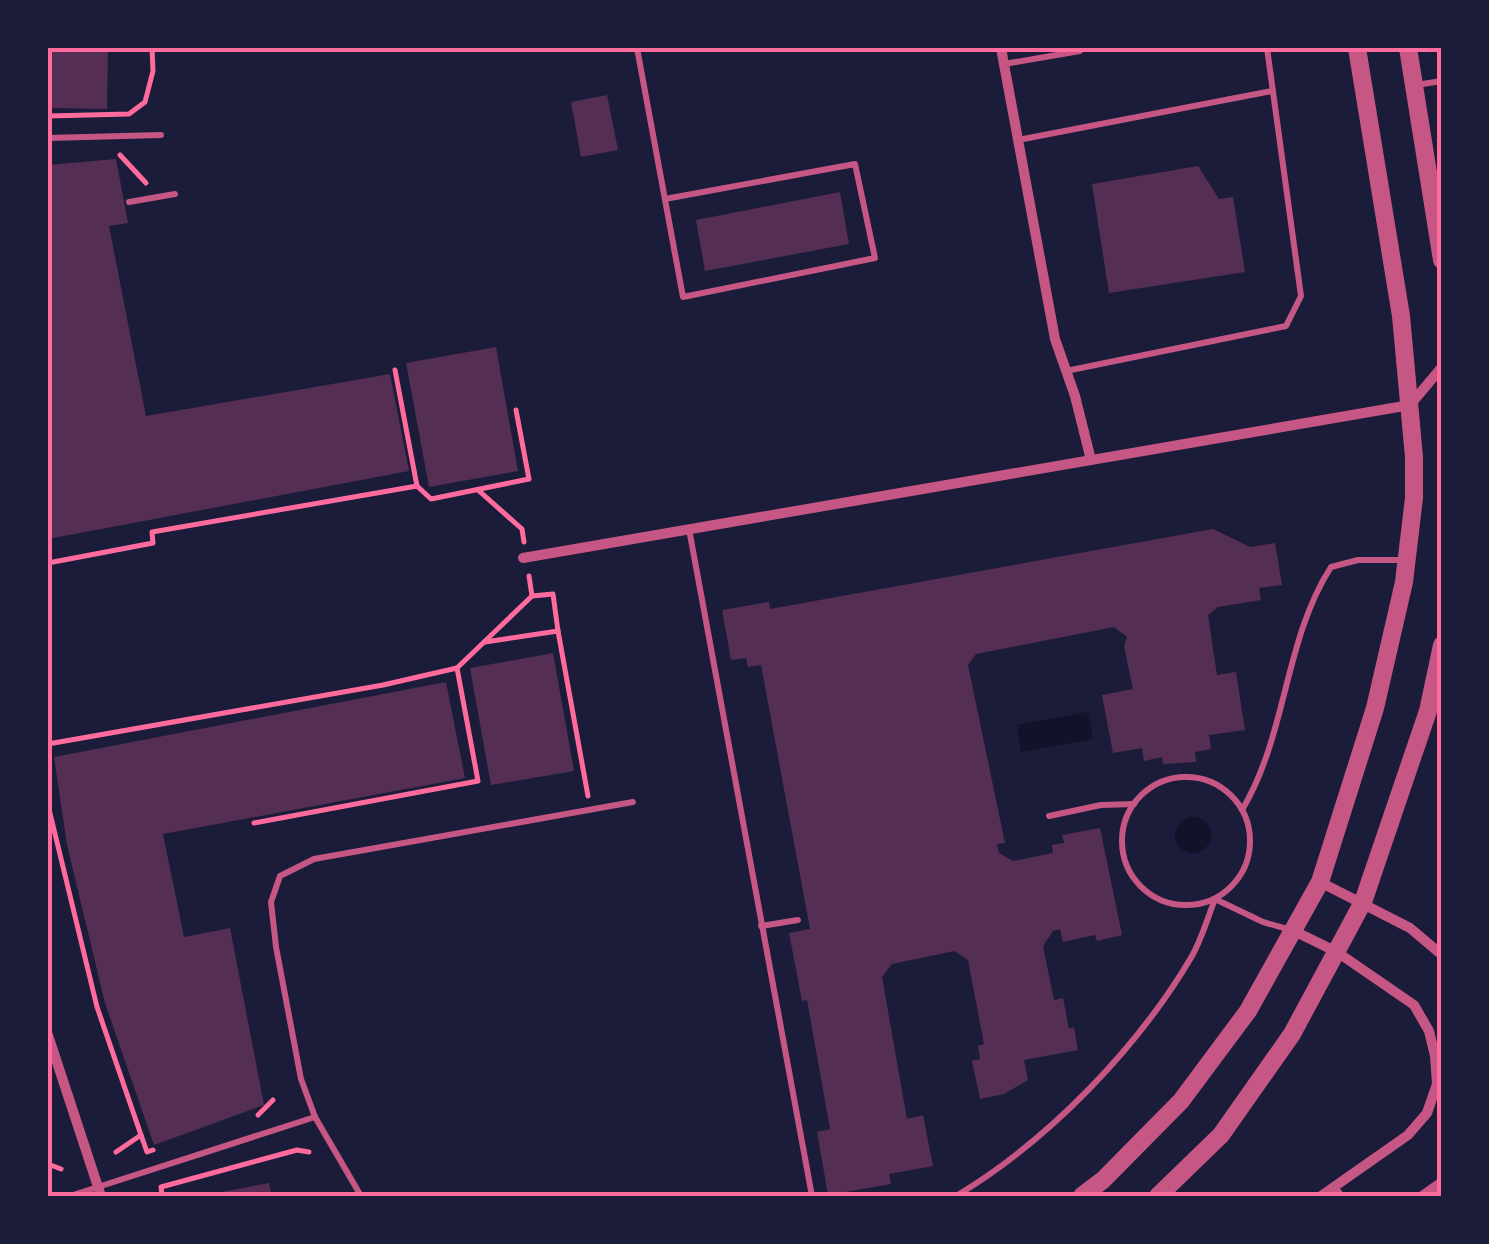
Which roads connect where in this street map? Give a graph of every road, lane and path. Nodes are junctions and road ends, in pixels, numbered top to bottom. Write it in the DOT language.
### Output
graph roads {
  1 [pos="152,48"];
  2 [pos="637,48"];
  3 [pos="1001,48"];
  4 [pos="1098,48"];
  5 [pos="1267,48"];
  6 [pos="1357,48"];
  7 [pos="1408,48"];
  8 [pos="1080,49"];
  9 [pos="1004,64"];
  10 [pos="1442,81"];
  11 [pos="1414,86"];
  12 [pos="1272,92"];
  13 [pos="48,116"];
  14 [pos="162,135"];
  15 [pos="48,138"];
  16 [pos="1018,140"];
  17 [pos="104,156"];
  18 [pos="176,194"];
  19 [pos="158,197"];
  20 [pos="665,199"];
  21 [pos="129,202"];
  22 [pos="1442,260"];
  23 [pos="1442,366"];
  24 [pos="396,370"];
  25 [pos="1064,372"];
  26 [pos="1410,404"];
  27 [pos="516,410"];
  28 [pos="1091,460"];
  29 [pos="417,486"];
  30 [pos="478,490"];
  31 [pos="689,529"];
  32 [pos="524,542"];
  33 [pos="523,558"];
  34 [pos="1406,560"];
  35 [pos="48,562"];
  36 [pos="529,576"];
  37 [pos="532,596"];
  38 [pos="558,631"];
  39 [pos="485,642"];
  40 [pos="1442,645"];
  41 [pos="456,668"];
  42 [pos="48,744"];
  43 [pos="633,802"];
  44 [pos="48,804"];
  45 [pos="1134,804"];
  46 [pos="590,810"];
  47 [pos="1242,810"];
  48 [pos="1050,816"];
  49 [pos="254,823"];
  50 [pos="1320,882"];
  51 [pos="1216,898"];
  52 [pos="1363,902"];
  53 [pos="798,920"];
  54 [pos="761,926"];
  55 [pos="1292,930"];
  56 [pos="1337,952"];
  57 [pos="1442,955"];
  58 [pos="48,1035"];
  59 [pos="273,1100"];
  60 [pos="316,1118"];
  61 [pos="252,1119"];
  62 [pos="142,1135"];
  63 [pos="166,1146"];
  64 [pos="116,1152"];
  65 [pos="309,1152"];
  66 [pos="48,1164"];
  67 [pos="61,1169"];
  68 [pos="1442,1182"];
  69 [pos="100,1192"];
  70 [pos="1339,1192"];
  71 [pos="70,1196"];
  72 [pos="162,1196"];
  73 [pos="361,1196"];
  74 [pos="812,1196"];
  75 [pos="956,1196"];
  76 [pos="1082,1196"];
  77 [pos="1158,1196"];
  78 [pos="1321,1196"];
  79 [pos="1422,1196"];
  1 -- 13 [label="path"];
  2 -- 20 [label="lane"];
  3 -- 9 [label="street"];
  4 -- 8 [label="lane"];
  5 -- 12 [label="lane"];
  6 -- 26 [label="street"];
  7 -- 11 [label="street"];
  8 -- 9 [label="lane"];
  9 -- 16 [label="street"];
  10 -- 11 [label="lane"];
  11 -- 22 [label="street"];
  12 -- 16 [label="lane"];
  12 -- 25 [label="lane"];
  14 -- 15 [label="lane"];
  16 -- 25 [label="street"];
  17 -- 19 [label="path"];
  18 -- 19 [label="lane"];
  19 -- 21 [label="lane"];
  20 -- 20 [label="lane"];
  23 -- 26 [label="street"];
  24 -- 29 [label="path"];
  25 -- 28 [label="street"];
  26 -- 28 [label="street"];
  26 -- 34 [label="street"];
  27 -- 30 [label="path"];
  28 -- 31 [label="street"];
  29 -- 30 [label="path"];
  29 -- 35 [label="path"];
  30 -- 32 [label="path"];
  31 -- 33 [label="street"];
  31 -- 54 [label="lane"];
  34 -- 47 [label="lane"];
  34 -- 50 [label="street"];
  36 -- 37 [label="path"];
  37 -- 38 [label="path"];
  37 -- 39 [label="path"];
  38 -- 39 [label="path"];
  38 -- 46 [label="path"];
  39 -- 41 [label="path"];
  40 -- 52 [label="street"];
  41 -- 42 [label="path"];
  41 -- 49 [label="path"];
  43 -- 46 [label="lane"];
  44 -- 62 [label="path"];
  45 -- 47 [label="lane"];
  45 -- 48 [label="lane"];
  45 -- 51 [label="lane"];
  46 -- 60 [label="lane"];
  47 -- 51 [label="lane"];
  50 -- 52 [label="street"];
  50 -- 55 [label="street"];
  51 -- 55 [label="lane"];
  51 -- 75 [label="lane"];
  52 -- 56 [label="street"];
  52 -- 57 [label="street"];
  53 -- 54 [label="lane"];
  54 -- 74 [label="lane"];
  55 -- 56 [label="street"];
  55 -- 76 [label="street"];
  56 -- 70 [label="street"];
  56 -- 77 [label="street"];
  58 -- 69 [label="street"];
  59 -- 61 [label="path"];
  60 -- 69 [label="lane"];
  60 -- 73 [label="lane"];
  62 -- 63 [label="path"];
  62 -- 64 [label="path"];
  65 -- 72 [label="path"];
  66 -- 67 [label="path"];
  68 -- 79 [label="street"];
  69 -- 71 [label="lane"];
  70 -- 78 [label="street"];
}
